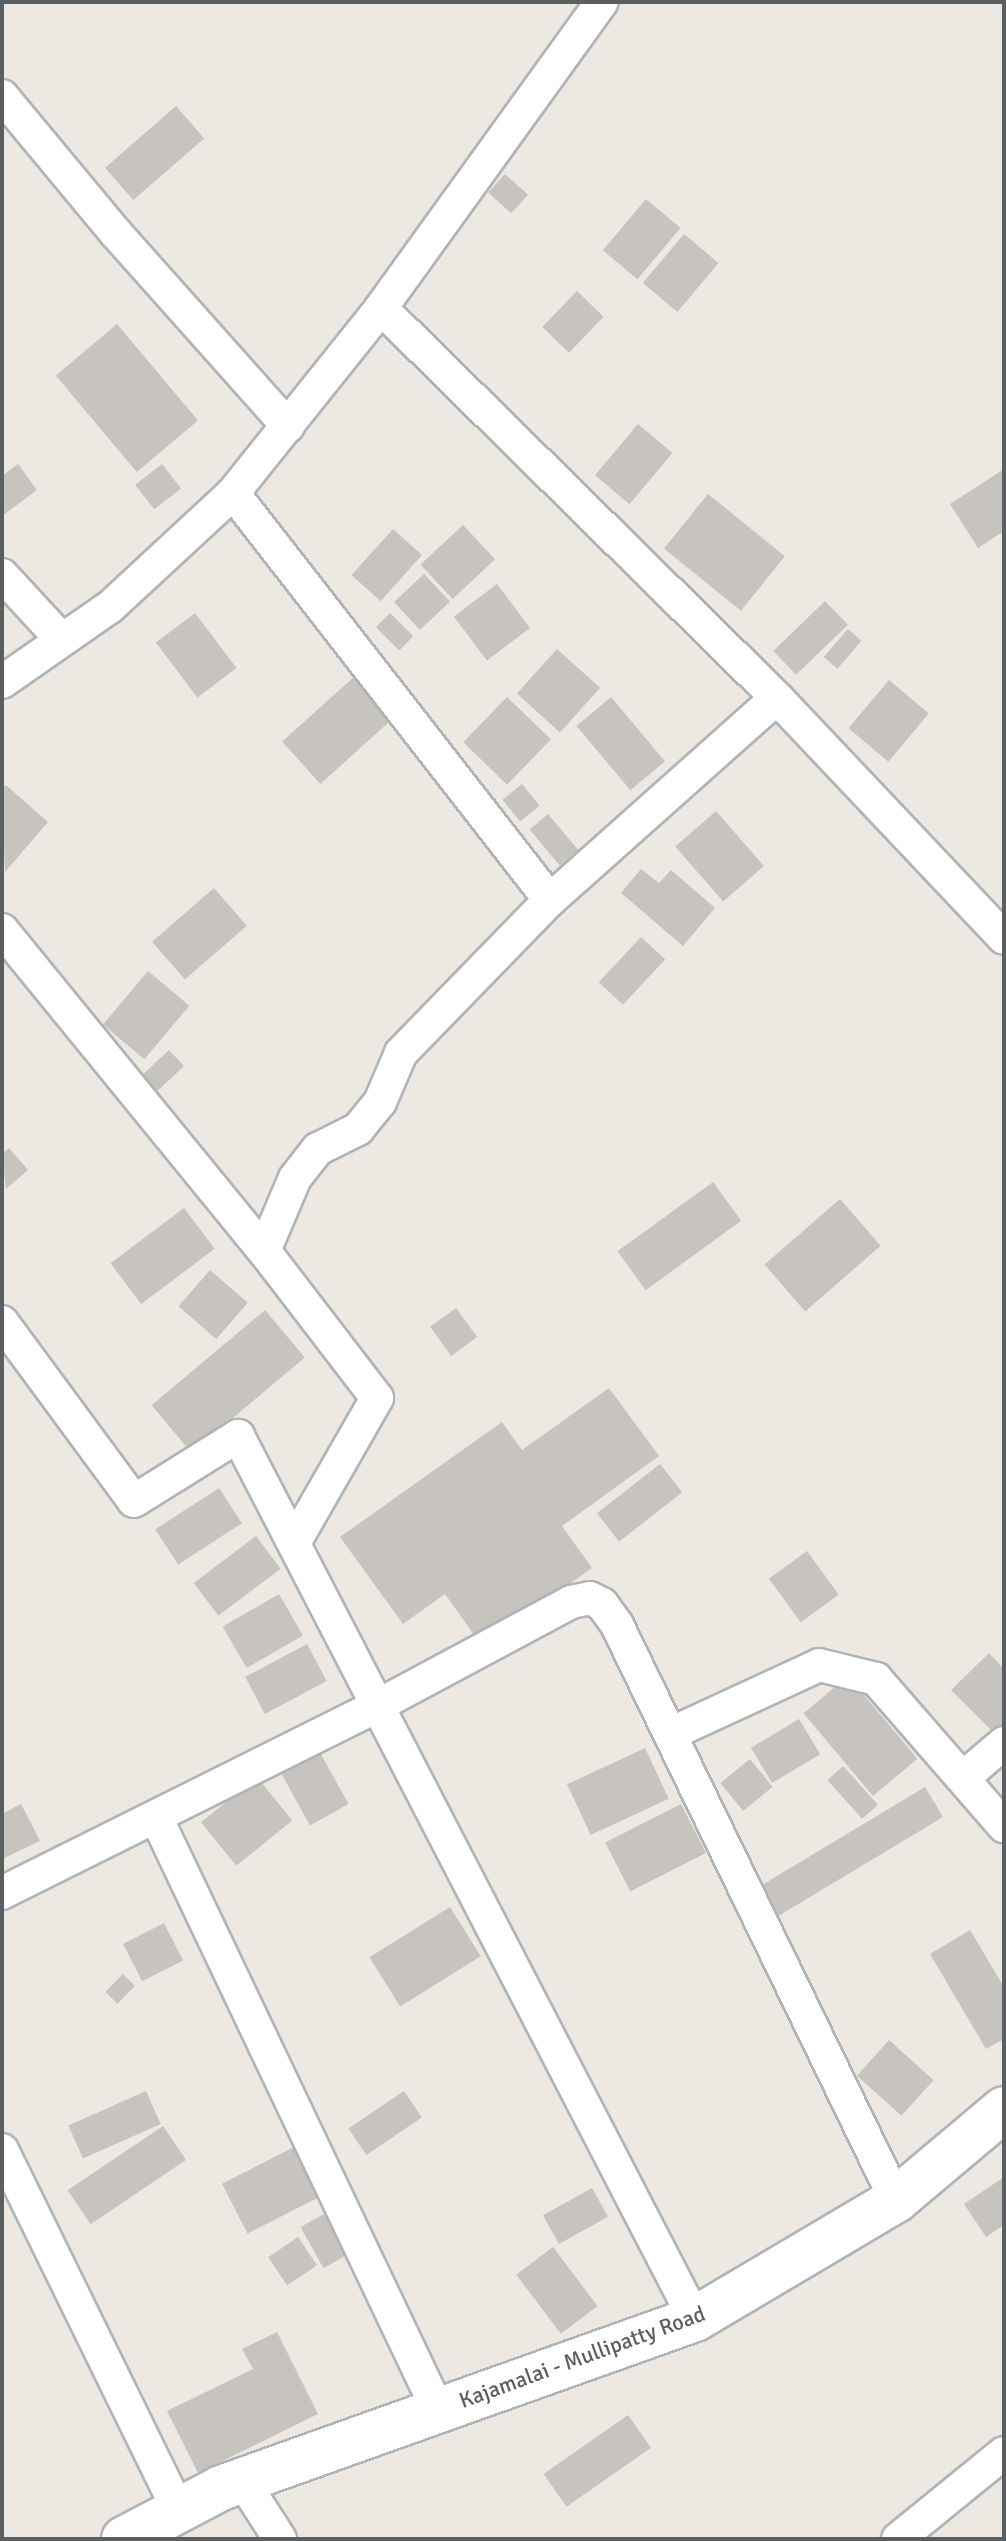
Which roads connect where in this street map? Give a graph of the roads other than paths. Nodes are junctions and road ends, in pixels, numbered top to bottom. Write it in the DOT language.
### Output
graph roads {
  1 [pos="602,2"];
  2 [pos="2,96"];
  3 [pos="381,308"];
  4 [pos="288,426"];
  5 [pos="233,493"];
  6 [pos="2,575"];
  7 [pos="62,640"];
  8 [pos="2,682"];
  9 [pos="777,698"];
  10 [pos="550,900"];
  11 [pos="2,930"];
  12 [pos="1004,938"];
  13 [pos="264,1251"];
  14 [pos="2,1322"];
  15 [pos="294,1543"];
  16 [pos="377,1706"];
  17 [pos="670,1734"];
  18 [pos="1004,1743"];
  19 [pos="963,1778"];
  20 [pos="156,1817"];
  21 [pos="1004,1826"];
  22 [pos="2,1893"];
  23 [pos="1004,2109"];
  24 [pos="2,2150"];
  25 [pos="896,2200"];
  26 [pos="695,2319"];
  27 [pos="438,2410"];
  28 [pos="1004,2453"];
  29 [pos="242,2480"];
  30 [pos="178,2510"];
  31 [pos="124,2539"];
  32 [pos="280,2539"];
  33 [pos="898,2539"];
  1 -- 3 [label="street"];
  2 -- 4 [label="street"];
  3 -- 4 [label="street"];
  3 -- 9 [label="street"];
  4 -- 5 [label="street"];
  5 -- 7 [label="street"];
  5 -- 10 [label="street"];
  6 -- 7 [label="street"];
  7 -- 8 [label="street"];
  9 -- 10 [label="street"];
  9 -- 12 [label="street"];
  10 -- 13 [label="street"];
  11 -- 13 [label="street"];
  13 -- 15 [label="street"];
  14 -- 15 [label="street"];
  15 -- 16 [label="street"];
  16 -- 17 [label="street"];
  16 -- 20 [label="street"];
  16 -- 26 [label="street"];
  17 -- 19 [label="street"];
  17 -- 25 [label="street"];
  18 -- 19 [label="street"];
  19 -- 21 [label="street"];
  20 -- 22 [label="street"];
  20 -- 27 [label="street"];
  23 -- 25 [label="main road, Kajamalai - Mullipatty Road"];
  24 -- 30 [label="street"];
  25 -- 26 [label="main road, Kajamalai - Mullipatty Road"];
  26 -- 27 [label="main road, Kajamalai - Mullipatty Road"];
  27 -- 29 [label="main road, Kajamalai - Mullipatty Road"];
  28 -- 33 [label="street"];
  29 -- 30 [label="main road, Kajamalai - Mullipatty Road"];
  29 -- 32 [label="street"];
  30 -- 31 [label="main road, Kajamalai - Mullipatty Road"];
}
